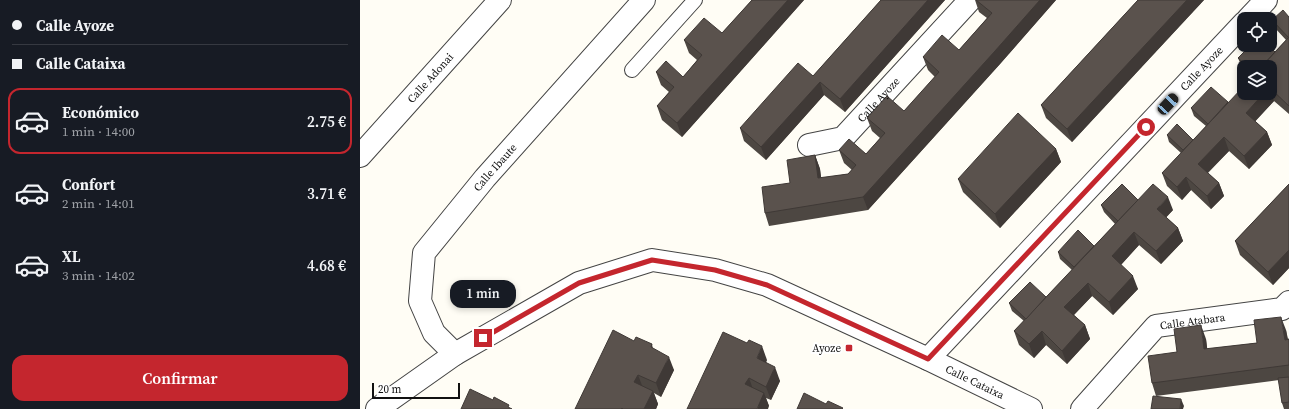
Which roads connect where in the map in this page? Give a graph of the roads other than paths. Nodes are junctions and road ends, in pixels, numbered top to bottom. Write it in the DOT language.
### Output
graph roads {
  1 [pos="500,0"];
  2 [pos="644,0"];
  3 [pos="695,0"];
  4 [pos="970,0"];
  5 [pos="1266,0"];
  6 [pos="1255,12"];
  7 [pos="1237,30"];
  8 [pos="632,70"];
  9 [pos="809,145"];
  10 [pos="360,156"];
  11 [pos="1289,302"];
  12 [pos="455,354"];
  13 [pos="928,359"];
  14 [pos="377,409"];
  15 [pos="1031,409"];
  16 [pos="1082,409"];
  1 -- 10 [label="street, Calle Adonai"];
  2 -- 12 [label="street, Calle Ibaute"];
  3 -- 8 [label="lane"];
  4 -- 9 [label="street, Calle Ayoze"];
  5 -- 6 [label="street"];
  7 -- 13 [label="street, Calle Ayoze"];
  11 -- 16 [label="street, Calle Atabara"];
  12 -- 13 [label="street, Calle Cataixa"];
  12 -- 14 [label="street, Calle Cataixa"];
  13 -- 15 [label="street, Calle Cataixa"];
}
